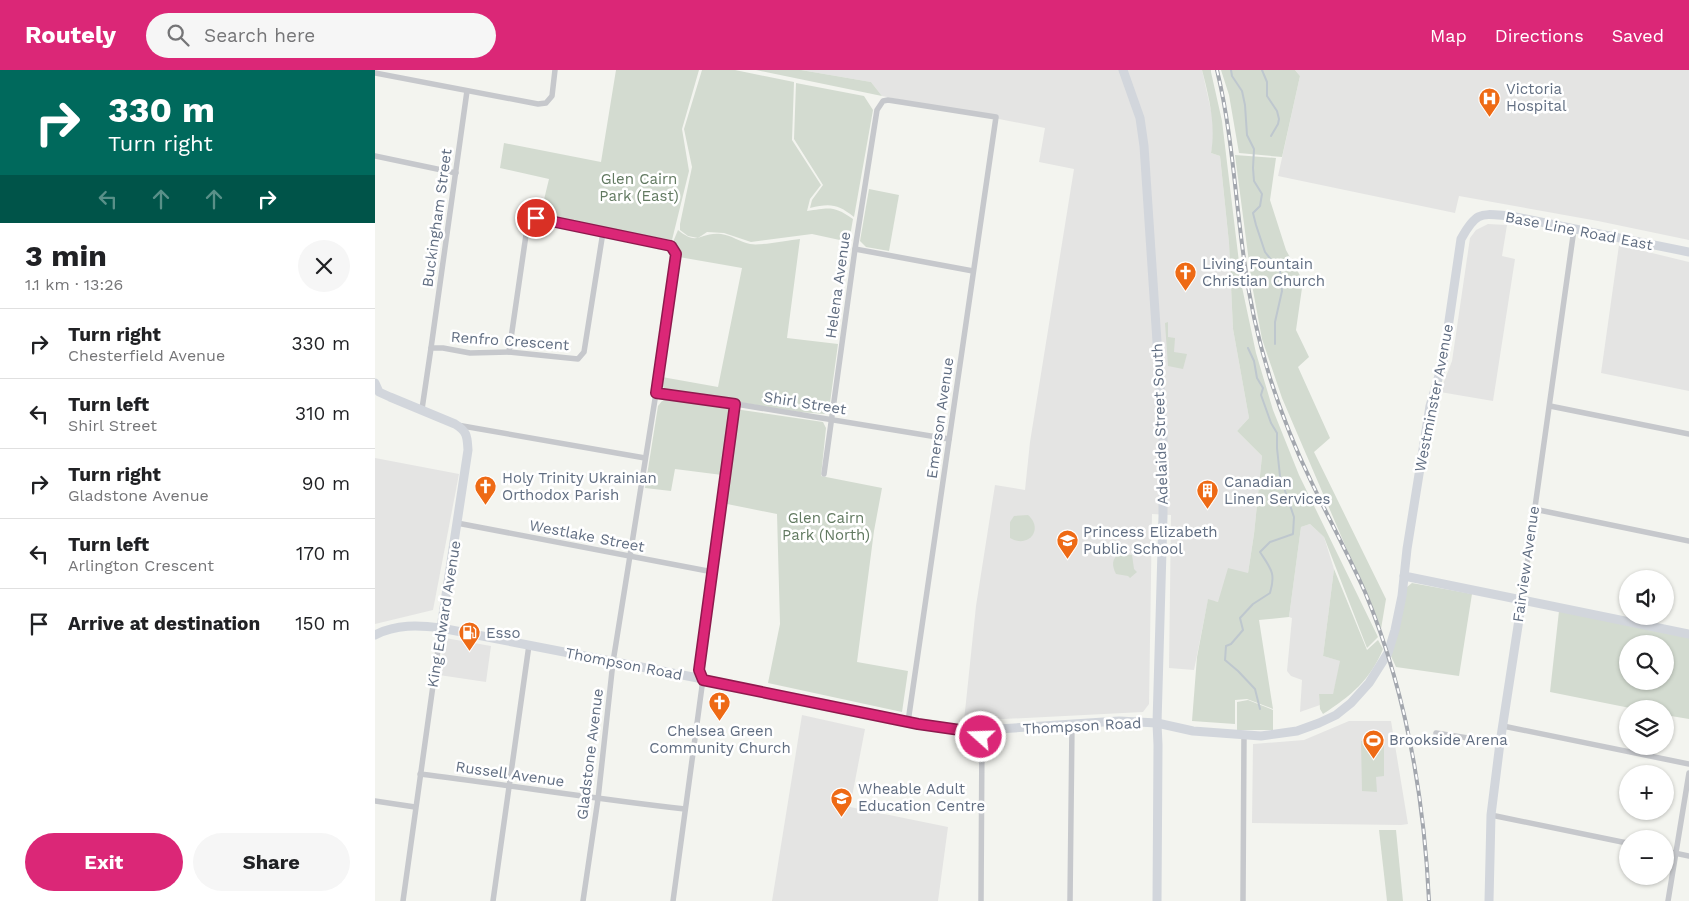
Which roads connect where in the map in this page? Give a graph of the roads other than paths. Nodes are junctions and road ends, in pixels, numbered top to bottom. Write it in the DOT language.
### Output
graph roads {
  1 [pos="555,70"];
  2 [pos="1123,70"];
  3 [pos="375,73"];
  4 [pos="467,90"];
  5 [pos="883,101"];
  6 [pos="375,156"];
  7 [pos="456,173"];
  8 [pos="1471,222"];
  9 [pos="1575,229"];
  10 [pos="603,232"];
  11 [pos="855,249"];
  12 [pos="1689,252"];
  13 [pos="973,271"];
  14 [pos="431,348"];
  15 [pos="509,352"];
  16 [pos="376,389"];
  17 [pos="656,393"];
  18 [pos="735,404"];
  19 [pos="1550,406"];
  20 [pos="422,409"];
  21 [pos="832,420"];
  22 [pos="455,424"];
  23 [pos="1689,434"];
  24 [pos="949,439"];
  25 [pos="645,458"];
  26 [pos="824,474"];
  27 [pos="1534,509"];
  28 [pos="457,523"];
  29 [pos="1689,541"];
  30 [pos="630,557"];
  31 [pos="713,572"];
  32 [pos="1403,576"];
  33 [pos="1522,600"];
  34 [pos="441,628"];
  35 [pos="1689,634"];
  36 [pos="375,635"];
  37 [pos="529,645"];
  38 [pos="613,662"];
  39 [pos="703,680"];
  40 [pos="908,722"];
  41 [pos="1157,723"];
  42 [pos="1072,725"];
  43 [pos="1503,726"];
  44 [pos="981,730"];
  45 [pos="1436,733"];
  46 [pos="1244,735"];
  47 [pos="1500,743"];
  48 [pos="1689,764"];
  49 [pos="1689,773"];
  50 [pos="420,774"];
  51 [pos="509,785"];
  52 [pos="597,799"];
  53 [pos="375,801"];
  54 [pos="415,807"];
  55 [pos="685,809"];
  56 [pos="1491,815"];
  57 [pos="1619,841"];
  58 [pos="1674,853"];
  59 [pos="1677,854"];
  60 [pos="1689,856"];
  61 [pos="403,901"];
  62 [pos="493,901"];
  63 [pos="583,901"];
  64 [pos="673,901"];
  65 [pos="981,901"];
  66 [pos="1070,901"];
  67 [pos="1157,901"];
  68 [pos="1243,901"];
  69 [pos="1492,901"];
  70 [pos="1668,901"];
  1 -- 4 [label="street"];
  2 -- 41 [label="street, Adelaide Street South"];
  3 -- 4 [label="street"];
  4 -- 7 [label="street, Buckingham Street"];
  5 -- 11 [label="street, Helena Avenue"];
  5 -- 13 [label="street, Emerson Avenue"];
  6 -- 7 [label="street"];
  7 -- 14 [label="street, Buckingham Street"];
  8 -- 9 [label="street, Base Line Road East"];
  8 -- 32 [label="street, Westminster Avenue"];
  9 -- 12 [label="street, Base Line Road East"];
  9 -- 19 [label="street, Fairview Avenue"];
  10 -- 15 [label="street, Renfro Crescent"];
  10 -- 15 [label="street"];
  10 -- 17 [label="street, Gladstone Avenue"];
  11 -- 13 [label="street"];
  11 -- 21 [label="street, Helena Avenue"];
  13 -- 24 [label="street, Emerson Avenue"];
  14 -- 15 [label="street, Renfro Crescent"];
  14 -- 20 [label="street, Renfro Crescent"];
  16 -- 20 [label="street"];
  17 -- 18 [label="street, Shirl Street"];
  17 -- 25 [label="street, Gladstone Avenue"];
  18 -- 21 [label="street, Shirl Street"];
  18 -- 31 [label="street"];
  19 -- 23 [label="street"];
  19 -- 27 [label="street, Fairview Avenue"];
  20 -- 22 [label="street"];
  21 -- 24 [label="street, Shirl Street"];
  21 -- 26 [label="street, Helena Avenue"];
  22 -- 25 [label="street"];
  22 -- 28 [label="street, King Edward Avenue"];
  24 -- 40 [label="street, Emerson Avenue"];
  25 -- 30 [label="street, Gladstone Avenue"];
  27 -- 29 [label="street"];
  27 -- 33 [label="street, Fairview Avenue"];
  28 -- 30 [label="street, Westlake Street"];
  28 -- 34 [label="street, King Edward Avenue"];
  30 -- 31 [label="street, Westlake Street"];
  30 -- 38 [label="street, Gladstone Avenue"];
  31 -- 39 [label="street"];
  32 -- 33 [label="street"];
  32 -- 46 [label="street, Thompson Road"];
  33 -- 35 [label="street"];
  33 -- 43 [label="street, Fairview Avenue"];
  34 -- 36 [label="street, Thompson Road"];
  34 -- 37 [label="street, Thompson Road"];
  34 -- 50 [label="street, King Edward Avenue"];
  37 -- 38 [label="street, Thompson Road"];
  37 -- 51 [label="street"];
  38 -- 39 [label="street, Thompson Road"];
  38 -- 52 [label="street, Gladstone Avenue"];
  39 -- 40 [label="street, Thompson Road"];
  39 -- 55 [label="street"];
  40 -- 44 [label="street, Thompson Road"];
  41 -- 42 [label="street, Thompson Road"];
  41 -- 46 [label="street, Thompson Road"];
  41 -- 67 [label="street, Adelaide Street South"];
  42 -- 44 [label="street, Thompson Road"];
  42 -- 66 [label="street"];
  43 -- 47 [label="street, Fairview Avenue"];
  43 -- 48 [label="street"];
  44 -- 65 [label="street"];
  45 -- 47 [label="street"];
  46 -- 68 [label="street"];
  47 -- 56 [label="street, Fairview Avenue"];
  49 -- 59 [label="street"];
  50 -- 51 [label="street, Russell Avenue"];
  50 -- 54 [label="street, King Edward Avenue"];
  51 -- 52 [label="street, Russell Avenue"];
  51 -- 62 [label="street"];
  52 -- 55 [label="street, Russell Avenue"];
  52 -- 63 [label="street, Gladstone Avenue"];
  53 -- 54 [label="street"];
  54 -- 61 [label="street, King Edward Avenue"];
  55 -- 64 [label="street"];
  56 -- 57 [label="street"];
  56 -- 69 [label="street, Fairview Avenue"];
  58 -- 59 [label="street"];
  59 -- 60 [label="street"];
  59 -- 70 [label="street"];
}
